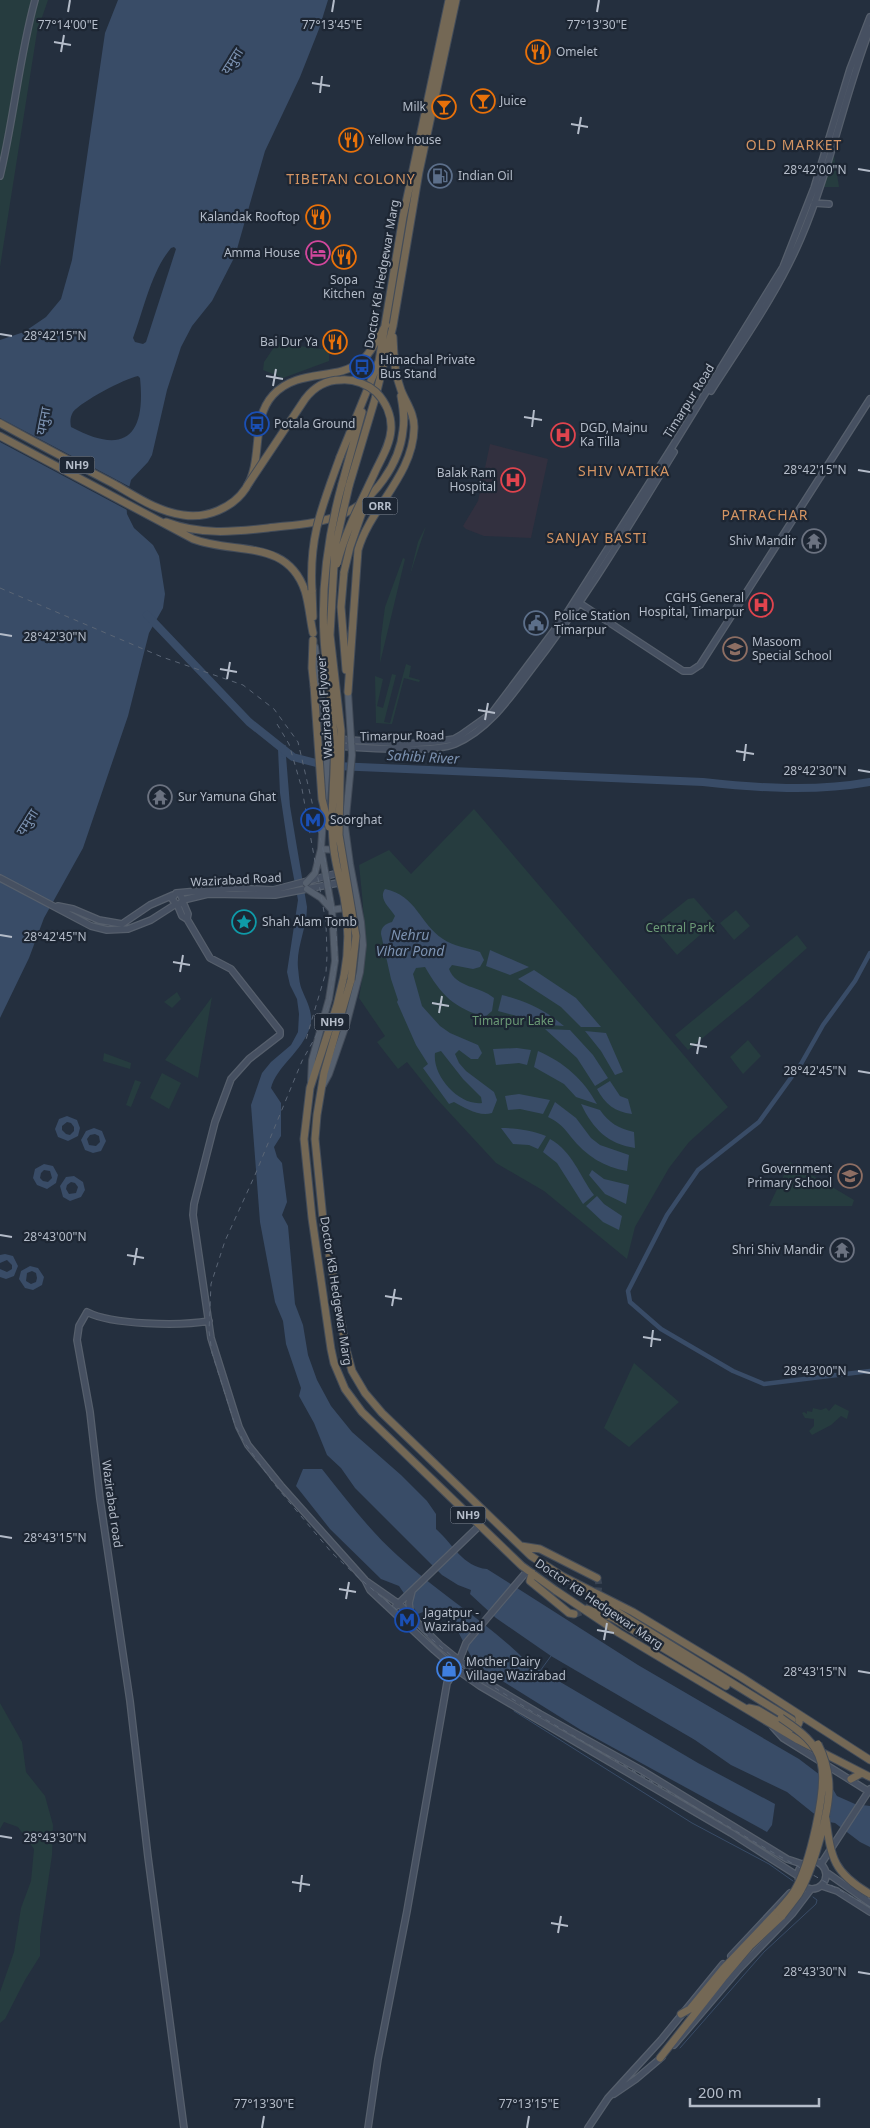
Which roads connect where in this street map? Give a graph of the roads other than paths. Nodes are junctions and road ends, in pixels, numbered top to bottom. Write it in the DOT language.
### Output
graph roads {
  1 [pos="35,0"];
  2 [pos="449,0"];
  3 [pos="456,0"];
  4 [pos="870,17"];
  5 [pos="870,29"];
  6 [pos="0,176"];
  7 [pos="814,203"];
  8 [pos="828,204"];
  9 [pos="389,326"];
  10 [pos="400,388"];
  11 [pos="365,397"];
  12 [pos="870,399"];
  13 [pos="0,423"];
  14 [pos="0,436"];
  15 [pos="379,464"];
  16 [pos="346,485"];
  17 [pos="247,486"];
  18 [pos="152,516"];
  19 [pos="309,591"];
  20 [pos="332,591"];
  21 [pos="578,602"];
  22 [pos="313,636"];
  23 [pos="348,692"];
  24 [pos="327,738"];
  25 [pos="351,744"];
  26 [pos="328,745"];
  27 [pos="323,827"];
  28 [pos="345,827"];
  29 [pos="333,844"];
  30 [pos="321,849"];
  31 [pos="348,850"];
  32 [pos="351,870"];
  33 [pos="325,876"];
  34 [pos="0,878"];
  35 [pos="353,880"];
  36 [pos="327,885"];
  37 [pos="306,886"];
  38 [pos="287,890"];
  39 [pos="180,894"];
  40 [pos="173,896"];
  41 [pos="180,903"];
  42 [pos="53,905"];
  43 [pos="359,906"];
  44 [pos="332,910"];
  45 [pos="348,978"];
  46 [pos="321,1069"];
  47 [pos="310,1088"];
  48 [pos="321,1088"];
  49 [pos="207,1322"];
  50 [pos="479,1526"];
  51 [pos="521,1546"];
  52 [pos="530,1571"];
  53 [pos="562,1576"];
  54 [pos="597,1578"];
  55 [pos="365,1580"];
  56 [pos="414,1589"];
  57 [pos="399,1604"];
  58 [pos="577,1605"];
  59 [pos="393,1610"];
  60 [pos="574,1614"];
  61 [pos="412,1617"];
  62 [pos="629,1624"];
  63 [pos="458,1660"];
  64 [pos="456,1669"];
  65 [pos="744,1708"];
  66 [pos="798,1714"];
  67 [pos="771,1724"];
  68 [pos="870,1760"];
  69 [pos="862,1773"];
  70 [pos="870,1777"];
  71 [pos="851,1779"];
  72 [pos="868,1792"];
  73 [pos="825,1814"];
  74 [pos="802,1864"];
  75 [pos="821,1864"];
  76 [pos="826,1872"];
  77 [pos="798,1878"];
  78 [pos="822,1886"];
  79 [pos="811,1889"];
  80 [pos="870,1894"];
  81 [pos="870,1903"];
  82 [pos="870,1912"];
  83 [pos="703,1999"];
  84 [pos="681,2014"];
  85 [pos="660,2058"];
  86 [pos="608,2098"];
  87 [pos="184,2128"];
  88 [pos="368,2128"];
  89 [pos="588,2128"];
  1 -- 6 [label="street"];
  2 -- 9 [label="highway, Doctor KB Hedgewar Marg / ORR"];
  3 -- 9 [label="highway, Doctor KB Hedgewar Marg / ORR"];
  4 -- 21 [label="street, Timarpur Road"];
  5 -- 7 [label="street, Timarpur Road"];
  7 -- 8 [label="street"];
  7 -- 21 [label="street, Timarpur Road"];
  9 -- 10 [label="highway, ORR"];
  9 -- 11 [label="highway, Doctor KB Hedgewar Marg / ORR"];
  9 -- 16 [label="highway, Wazirabad Flyover / ORR"];
  9 -- 17 [label="highway, bridge"];
  10 -- 18 [label="highway"];
  10 -- 23 [label="highway, ORR"];
  11 -- 16 [label="highway, Wazirabad Flyover"];
  11 -- 19 [label="highway, Doctor KB Hedgewar Marg, bridge"];
  12 -- 21 [label="street"];
  13 -- 17 [label="highway, NH9"];
  14 -- 18 [label="highway, NH9"];
  15 -- 17 [label="highway, bridge"];
  15 -- 20 [label="highway, bridge"];
  15 -- 23 [label="highway, bridge"];
  16 -- 20 [label="highway, Wazirabad Flyover, bridge"];
  16 -- 29 [label="highway, Wazirabad Flyover, bridge"];
  18 -- 19 [label="highway"];
  19 -- 22 [label="highway, Doctor KB Hedgewar Marg"];
  20 -- 45 [label="highway, Wazirabad Flyover, bridge"];
  21 -- 25 [label="street, Timarpur Road"];
  22 -- 24 [label="main road, Doctor KB Hedgewar Marg"];
  22 -- 29 [label="highway, Doctor KB Hedgewar Marg, bridge"];
  23 -- 25 [label="main road, Doctor KB Hedgewar Marg / ORR"];
  24 -- 25 [label="street"];
  24 -- 26 [label="main road, Doctor KB Hedgewar Marg"];
  25 -- 26 [label="street"];
  25 -- 28 [label="main road, Doctor KB Hedgewar Marg / ORR"];
  26 -- 27 [label="main road, Doctor KB Hedgewar Marg"];
  27 -- 28 [label="main road"];
  27 -- 30 [label="main road, Doctor KB Hedgewar Marg"];
  28 -- 31 [label="main road, Doctor KB Hedgewar Marg"];
  29 -- 45 [label="highway, Wazirabad Flyover, bridge"];
  30 -- 31 [label="main road"];
  30 -- 33 [label="main road, Doctor KB Hedgewar Marg"];
  30 -- 37 [label="main road"];
  31 -- 32 [label="main road, Doctor KB Hedgewar Marg"];
  32 -- 33 [label="street, Wazirabad Road"];
  32 -- 35 [label="main road, Doctor KB Hedgewar Marg"];
  33 -- 36 [label="main road, Doctor KB Hedgewar Marg"];
  33 -- 37 [label="street, Wazirabad Road"];
  34 -- 42 [label="street, Wazirabad Road"];
  35 -- 36 [label="street, Wazirabad Road"];
  35 -- 43 [label="main road, Doctor KB Hedgewar Marg"];
  36 -- 37 [label="street, Wazirabad Road"];
  36 -- 44 [label="main road, Doctor KB Hedgewar Marg"];
  37 -- 38 [label="street, Wazirabad Road"];
  37 -- 44 [label="main road"];
  38 -- 39 [label="street, Wazirabad Road"];
  38 -- 41 [label="street, Wazirabad Road"];
  39 -- 40 [label="street, Wazirabad Road"];
  39 -- 41 [label="street"];
  40 -- 41 [label="street"];
  40 -- 42 [label="street, Wazirabad Road"];
  41 -- 42 [label="street, Wazirabad Road"];
  41 -- 49 [label="street"];
  43 -- 44 [label="main road"];
  43 -- 48 [label="main road, Doctor KB Hedgewar Marg"];
  44 -- 47 [label="main road, Doctor KB Hedgewar Marg"];
  45 -- 46 [label="highway, Wazirabad Flyover / NH9"];
  46 -- 47 [label="highway, Wazirabad Flyover / NH9"];
  46 -- 48 [label="highway, Wazirabad Flyover / NH9"];
  47 -- 50 [label="highway, Doctor KB Hedgewar Marg / NH9"];
  48 -- 51 [label="highway, Doctor KB Hedgewar Marg / NH9"];
  49 -- 55 [label="street"];
  49 -- 87 [label="street, Wazirabad road"];
  50 -- 52 [label="highway, Doctor KB Hedgewar Marg / NH9"];
  50 -- 56 [label="street"];
  51 -- 53 [label="highway, Doctor KB Hedgewar Marg / NH9"];
  51 -- 54 [label="highway"];
  52 -- 58 [label="highway, Doctor KB Hedgewar Marg / NH9"];
  52 -- 60 [label="highway"];
  52 -- 63 [label="street"];
  53 -- 62 [label="highway"];
  53 -- 66 [label="highway, Doctor KB Hedgewar Marg / NH9"];
  55 -- 57 [label="street"];
  55 -- 59 [label="street"];
  56 -- 57 [label="street"];
  56 -- 61 [label="street"];
  57 -- 59 [label="street"];
  57 -- 61 [label="street"];
  58 -- 62 [label="highway"];
  58 -- 65 [label="highway, Doctor KB Hedgewar Marg / NH9"];
  59 -- 64 [label="street"];
  61 -- 63 [label="street"];
  62 -- 73 [label="highway, bridge"];
  62 -- 83 [label="highway, bridge"];
  63 -- 64 [label="street"];
  63 -- 74 [label="street"];
  64 -- 77 [label="street"];
  64 -- 88 [label="street"];
  65 -- 66 [label="highway"];
  65 -- 67 [label="highway, Doctor KB Hedgewar Marg / NH9"];
  66 -- 68 [label="highway, Doctor KB Hedgewar Marg / NH9"];
  67 -- 69 [label="highway, Doctor KB Hedgewar Marg / NH9"];
  67 -- 71 [label="street"];
  69 -- 70 [label="highway, Doctor KB Hedgewar Marg / NH9"];
  69 -- 71 [label="highway"];
  71 -- 72 [label="street"];
  72 -- 75 [label="street"];
  73 -- 80 [label="highway, bridge"];
  73 -- 83 [label="highway, bridge"];
  74 -- 75 [label="street"];
  74 -- 77 [label="street"];
  75 -- 76 [label="street"];
  76 -- 78 [label="street"];
  76 -- 81 [label="street"];
  77 -- 79 [label="street"];
  77 -- 84 [label="street"];
  78 -- 79 [label="street"];
  78 -- 82 [label="street"];
  79 -- 85 [label="street"];
  83 -- 84 [label="highway"];
  83 -- 85 [label="highway"];
  84 -- 86 [label="street"];
  85 -- 86 [label="street"];
  86 -- 89 [label="street"];
}
